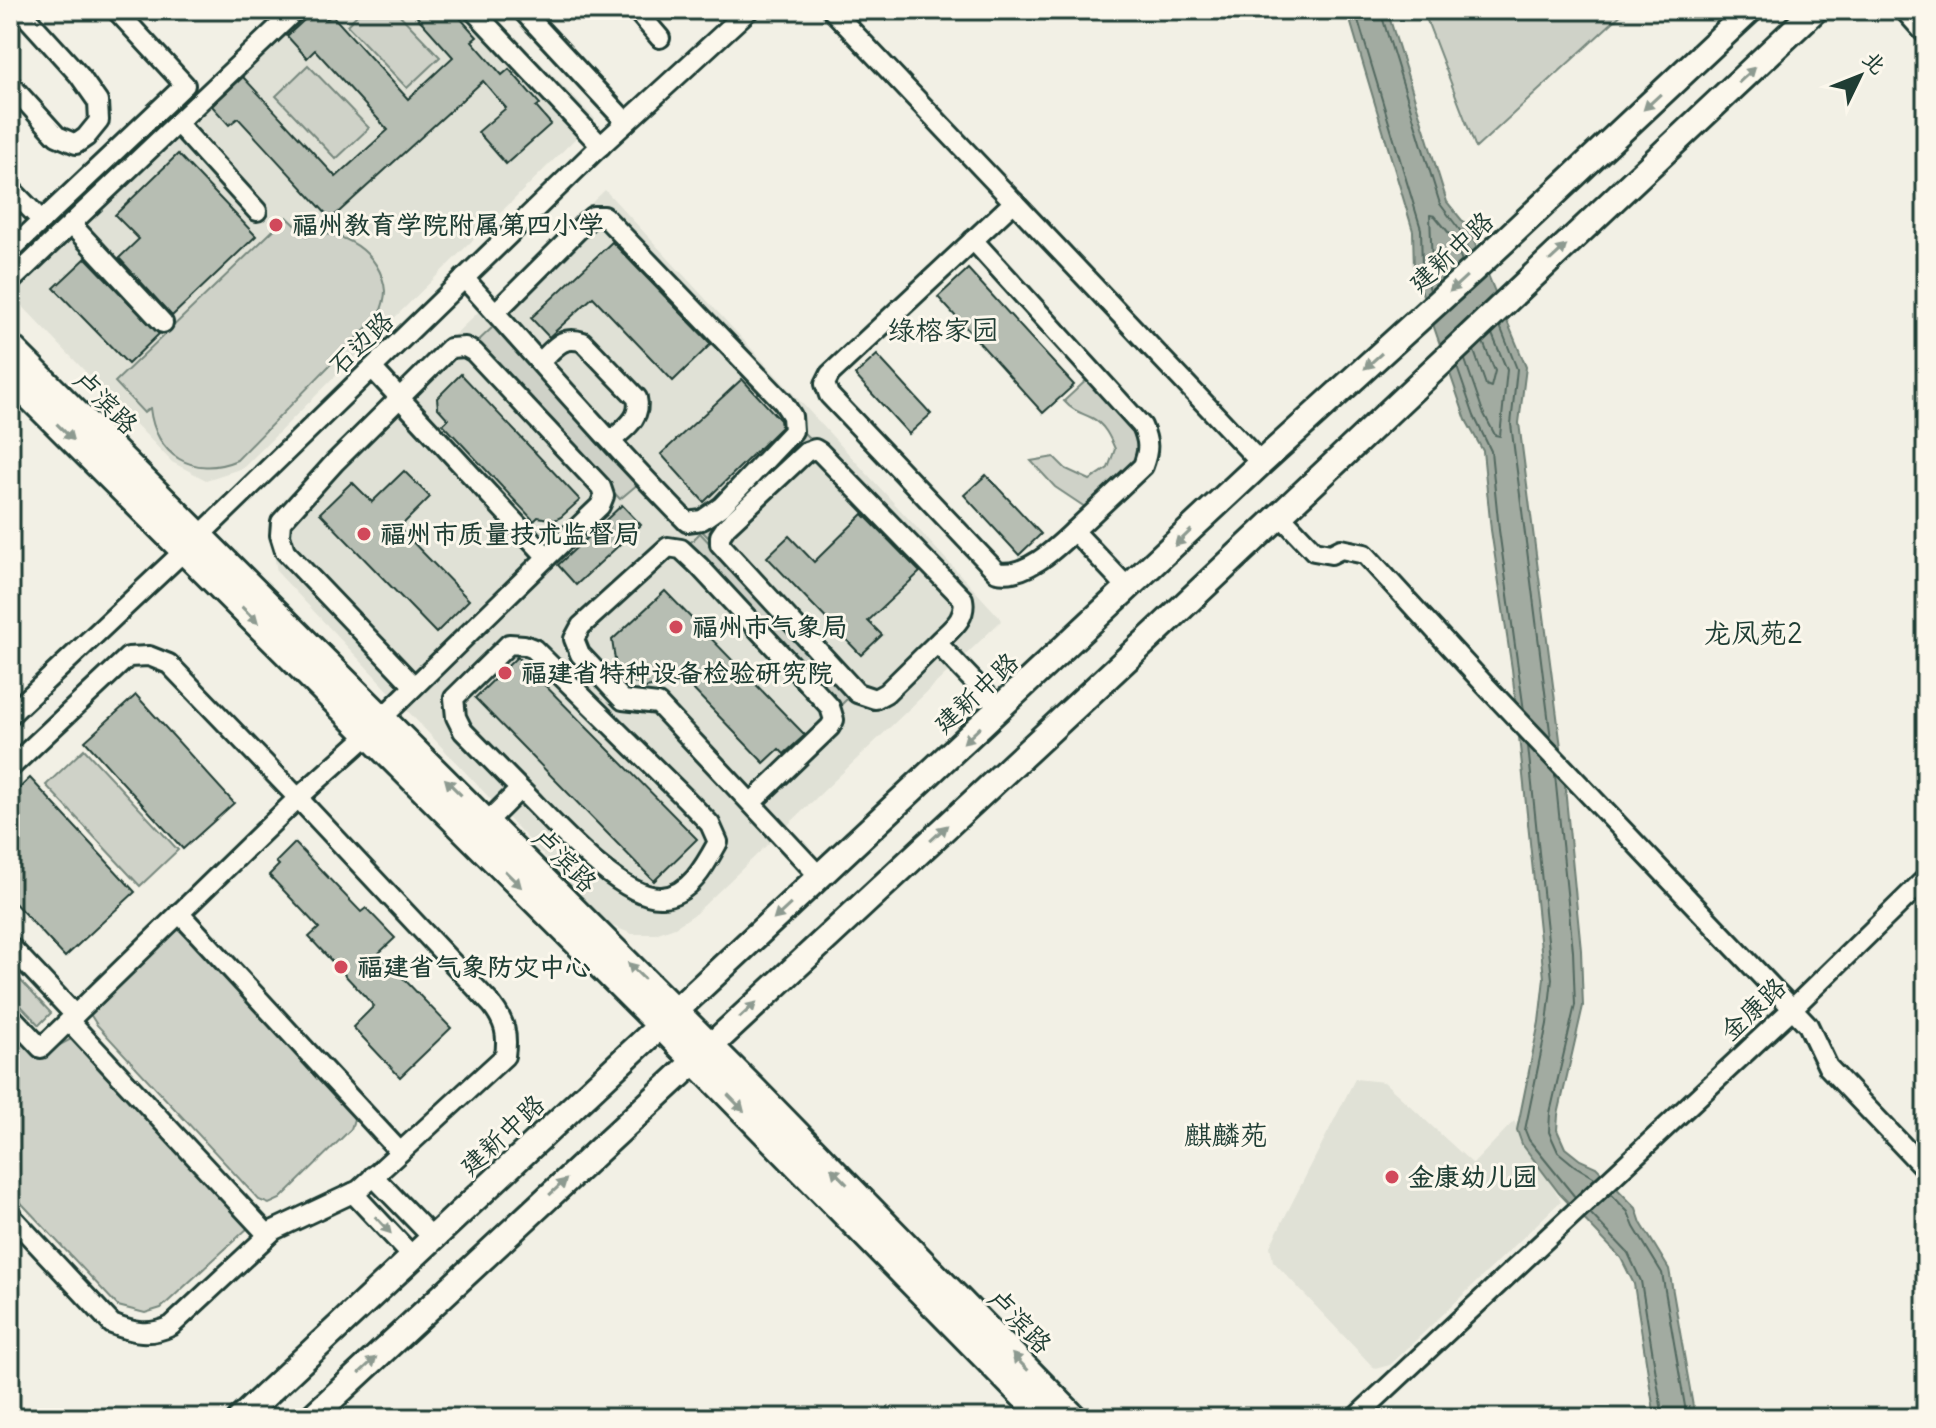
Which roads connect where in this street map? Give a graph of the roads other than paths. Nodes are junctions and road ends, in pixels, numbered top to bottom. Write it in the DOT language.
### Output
graph roads {
  1 [pos="20,10"];
  2 [pos="116,10"];
  3 [pos="296,10"];
  4 [pos="473,10"];
  5 [pos="522,10"];
  6 [pos="636,10"];
  7 [pos="749,10"];
  8 [pos="832,10"];
  9 [pos="1750,10"];
  10 [pos="1815,10"];
  11 [pos="1908,10"];
  12 [pos="1926,30"];
  13 [pos="660,38"];
  14 [pos="10,84"];
  15 [pos="626,122"];
  16 [pos="177,123"];
  17 [pos="601,146"];
  18 [pos="10,188"];
  19 [pos="1014,202"];
  20 [pos="257,211"];
  21 [pos="42,221"];
  22 [pos="71,224"];
  23 [pos="973,240"];
  24 [pos="10,251"];
  25 [pos="464,278"];
  26 [pos="10,282"];
  27 [pos="495,313"];
  28 [pos="163,323"];
  29 [pos="10,346"];
  30 [pos="540,362"];
  31 [pos="372,368"];
  32 [pos="10,378"];
  33 [pos="400,398"];
  34 [pos="612,440"];
  35 [pos="1261,463"];
  36 [pos="1280,515"];
  37 [pos="1074,531"];
  38 [pos="193,543"];
  39 [pos="547,557"];
  40 [pos="1129,589"];
  41 [pos="937,643"];
  42 [pos="414,686"];
  43 [pos="1000,709"];
  44 [pos="10,715"];
  45 [pos="376,725"];
  46 [pos="10,768"];
  47 [pos="520,789"];
  48 [pos="298,798"];
  49 [pos="751,803"];
  50 [pos="487,822"];
  51 [pos="820,877"];
  52 [pos="1926,878"];
  53 [pos="179,913"];
  54 [pos="10,947"];
  55 [pos="1793,1008"];
  56 [pos="10,1015"];
  57 [pos="72,1018"];
  58 [pos="668,1018"];
  59 [pos="702,1052"];
  60 [pos="400,1152"];
  61 [pos="1926,1170"];
  62 [pos="373,1176"];
  63 [pos="353,1193"];
  64 [pos="10,1215"];
  65 [pos="268,1235"];
  66 [pos="433,1238"];
  67 [pos="413,1257"];
  68 [pos="241,1418"];
  69 [pos="311,1418"];
  70 [pos="1044,1418"];
  71 [pos="1075,1418"];
  72 [pos="1355,1418"];
  1 -- 14 [label="street"];
  2 -- 21 [label="street"];
  3 -- 16 [label="street"];
  4 -- 17 [label="street"];
  5 -- 15 [label="street"];
  6 -- 13 [label="street"];
  7 -- 15 [label="street, 石边路"];
  8 -- 19 [label="street"];
  9 -- 35 [label="main road, 建新中路, one-way"];
  36 -- 10 [label="main road, one-way"];
  11 -- 12 [label="main road"];
  15 -- 17 [label="street, 石边路"];
  16 -- 20 [label="street"];
  16 -- 22 [label="street"];
  17 -- 25 [label="street, 石边路"];
  18 -- 21 [label="street"];
  19 -- 23 [label="street"];
  19 -- 35 [label="street"];
  21 -- 24 [label="street"];
  22 -- 26 [label="street"];
  22 -- 28 [label="street"];
  23 -- 37 [label="street"];
  23 -- 37 [label="street"];
  25 -- 27 [label="street"];
  25 -- 31 [label="street, 石边路"];
  27 -- 30 [label="street"];
  27 -- 34 [label="street"];
  29 -- 38 [label="main road, 卢滨路"];
  30 -- 34 [label="street"];
  30 -- 34 [label="street"];
  31 -- 33 [label="street"];
  31 -- 38 [label="street, 石边路"];
  32 -- 38 [label="main road, one-way"];
  33 -- 39 [label="street"];
  33 -- 39 [label="street"];
  33 -- 42 [label="street"];
  35 -- 40 [label="main road, 建新中路, one-way"];
  36 -- 55 [label="street"];
  59 -- 36 [label="main road, one-way"];
  37 -- 40 [label="street"];
  38 -- 44 [label="street, 石边路"];
  38 -- 45 [label="main road, 卢滨路"];
  39 -- 42 [label="street"];
  40 -- 43 [label="main road, 建新中路"];
  41 -- 41 [label="street"];
  41 -- 43 [label="street"];
  42 -- 45 [label="street"];
  43 -- 51 [label="main road, 建新中路, one-way"];
  45 -- 48 [label="street"];
  50 -- 45 [label="main road, 卢滨路, one-way"];
  45 -- 58 [label="main road, one-way"];
  46 -- 48 [label="street"];
  47 -- 47 [label="street"];
  47 -- 50 [label="street"];
  48 -- 53 [label="street"];
  48 -- 60 [label="street"];
  49 -- 49 [label="street"];
  49 -- 51 [label="street"];
  58 -- 50 [label="main road, 卢滨路, one-way"];
  51 -- 58 [label="main road, 建新中路, one-way"];
  52 -- 55 [label="street, 金康路"];
  53 -- 57 [label="street"];
  53 -- 60 [label="street"];
  54 -- 57 [label="street"];
  55 -- 61 [label="street"];
  55 -- 72 [label="street, 金康路"];
  56 -- 57 [label="street"];
  57 -- 65 [label="street"];
  58 -- 59 [label="main road, 卢滨路"];
  58 -- 66 [label="main road, 建新中路"];
  69 -- 59 [label="main road, one-way"];
  59 -- 70 [label="main road, one-way"];
  71 -- 59 [label="main road, 卢滨路, one-way"];
  60 -- 62 [label="street"];
  62 -- 63 [label="street"];
  62 -- 66 [label="street"];
  63 -- 65 [label="street"];
  63 -- 67 [label="street, one-way"];
  64 -- 65 [label="street"];
  66 -- 67 [label="main road, 建新中路"];
  67 -- 68 [label="main road, 建新中路"];
}
